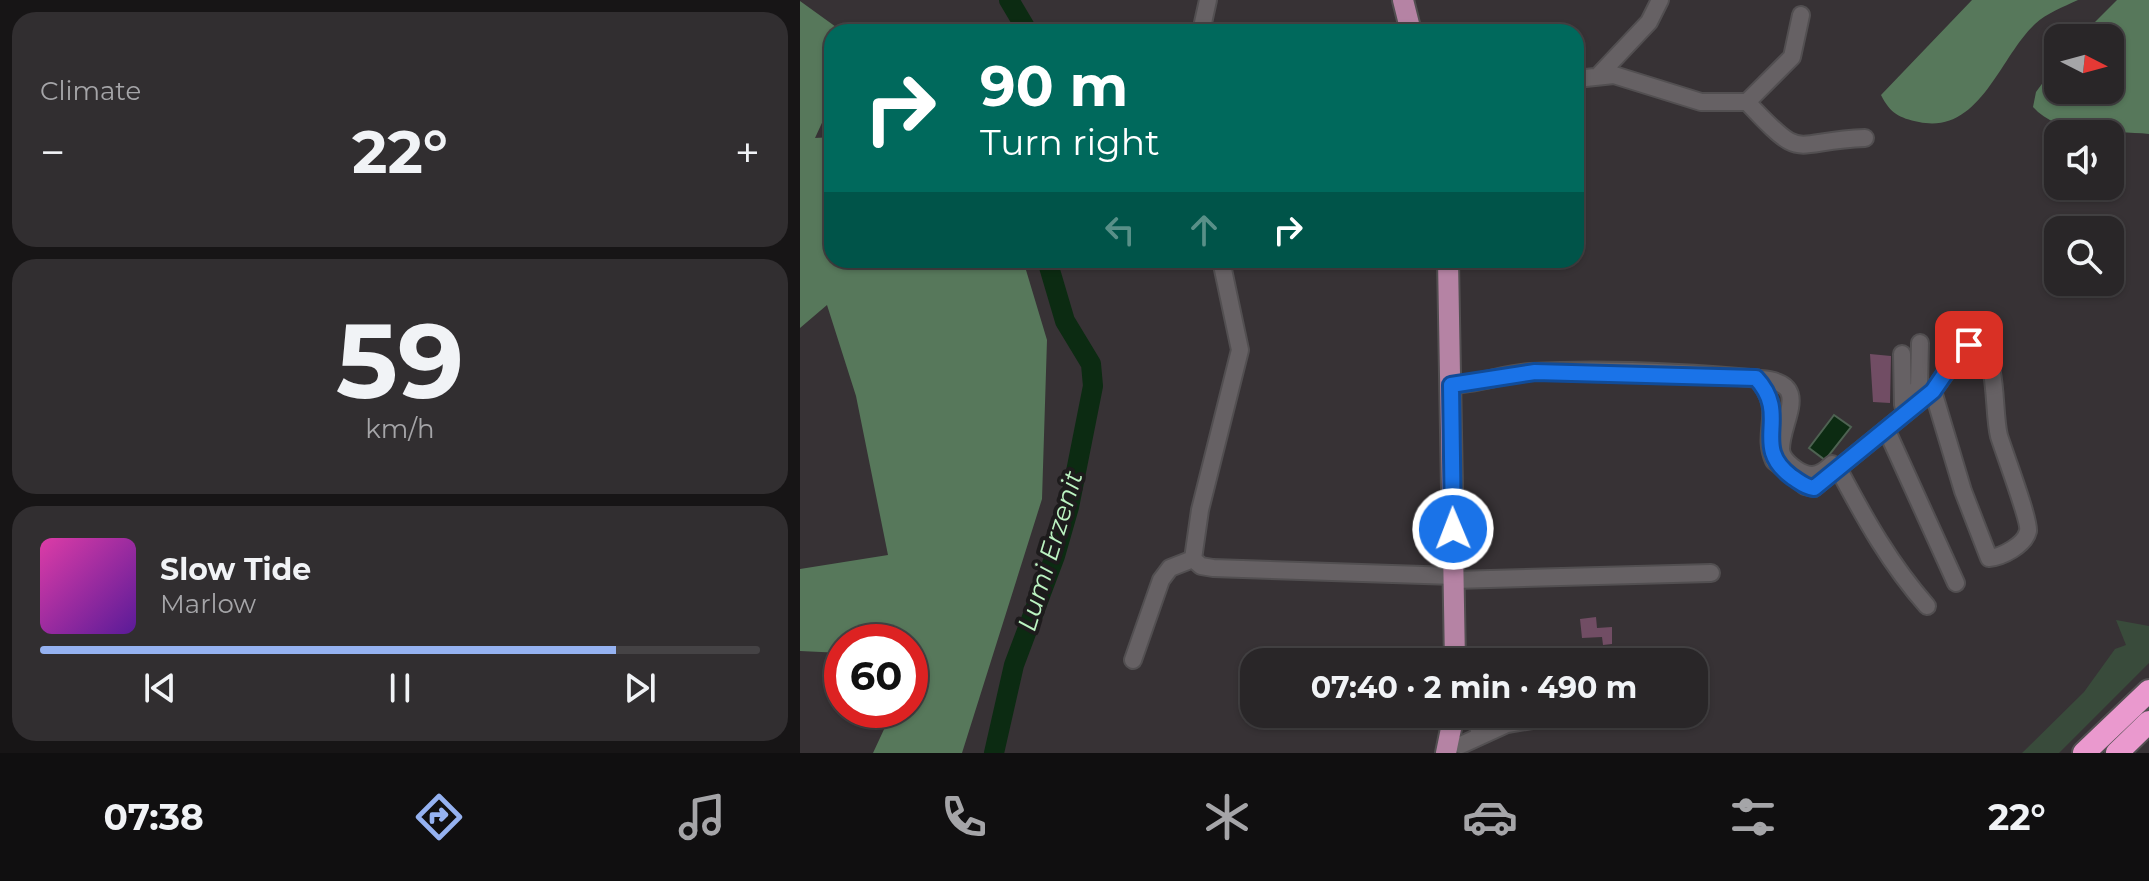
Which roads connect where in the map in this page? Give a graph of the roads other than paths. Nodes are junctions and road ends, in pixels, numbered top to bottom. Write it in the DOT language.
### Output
graph roads {
  1 [pos="1208,0"];
  2 [pos="1403,0"];
  3 [pos="1660,0"];
  4 [pos="1801,15"];
  5 [pos="1203,24"];
  6 [pos="1409,24"];
  7 [pos="1600,74"];
  8 [pos="1584,77"];
  9 [pos="1747,102"];
  10 [pos="1865,138"];
  11 [pos="1223,268"];
  12 [pos="1448,268"];
  13 [pos="1920,343"];
  14 [pos="1902,354"];
  15 [pos="1756,378"];
  16 [pos="1451,385"];
  17 [pos="1933,391"];
  18 [pos="1903,405"];
  19 [pos="1887,431"];
  20 [pos="1839,470"];
  21 [pos="1193,559"];
  22 [pos="1711,573"];
  23 [pos="1454,578"];
  24 [pos="1956,583"];
  25 [pos="1927,606"];
  26 [pos="1455,648"];
  27 [pos="1133,660"];
  28 [pos="2149,691"];
  29 [pos="2149,722"];
  30 [pos="1471,728"];
  31 [pos="1499,728"];
  32 [pos="1462,747"];
  33 [pos="2084,753"];
  34 [pos="2117,753"];
  1 -- 5 [label="street"];
  2 -- 6 [label="main road"];
  3 -- 7 [label="street"];
  4 -- 9 [label="street"];
  7 -- 8 [label="street"];
  7 -- 9 [label="street"];
  9 -- 10 [label="street"];
  11 -- 21 [label="street"];
  12 -- 16 [label="main road"];
  13 -- 18 [label="street"];
  14 -- 18 [label="street"];
  15 -- 16 [label="street"];
  15 -- 18 [label="street"];
  15 -- 20 [label="street"];
  16 -- 23 [label="main road"];
  17 -- 17 [label="street"];
  17 -- 19 [label="street"];
  19 -- 20 [label="street"];
  19 -- 24 [label="street"];
  20 -- 25 [label="street"];
  21 -- 23 [label="street"];
  21 -- 27 [label="street"];
  22 -- 23 [label="street"];
  23 -- 26 [label="main road"];
  28 -- 33 [label="highway"];
  29 -- 34 [label="highway"];
  30 -- 32 [label="street"];
  31 -- 32 [label="street"];
}
